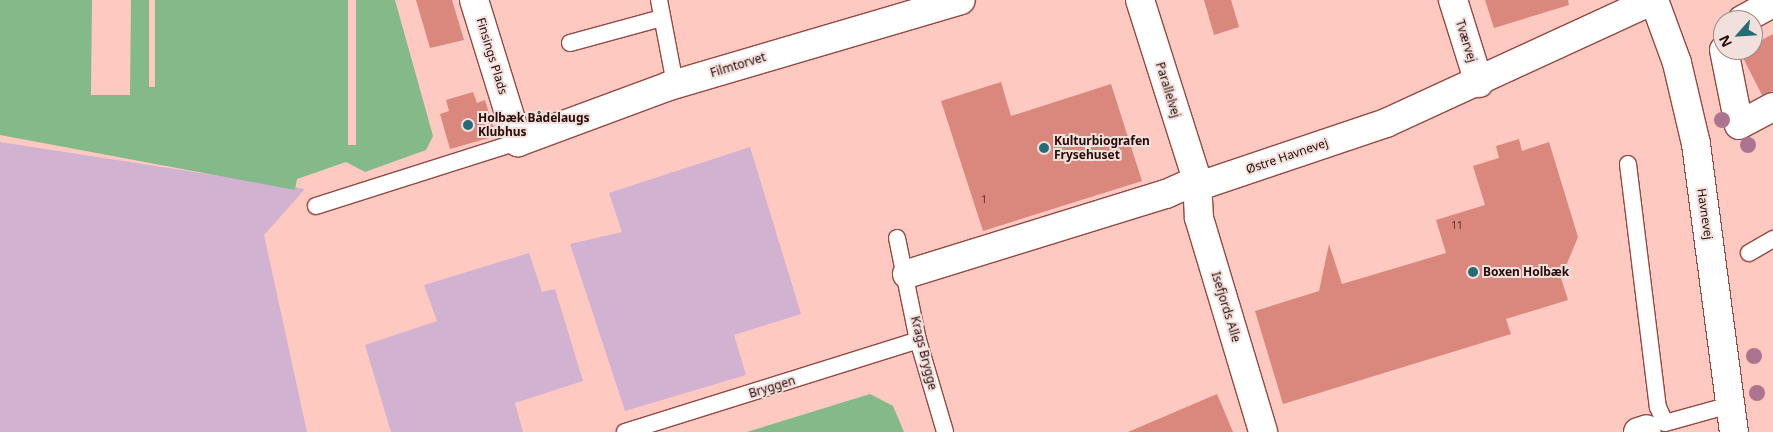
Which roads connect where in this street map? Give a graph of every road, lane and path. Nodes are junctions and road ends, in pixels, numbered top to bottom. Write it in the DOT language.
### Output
graph roads {
  1 [pos="474,0"];
  2 [pos="659,0"];
  3 [pos="961,0"];
  4 [pos="1140,0"];
  5 [pos="1453,0"];
  6 [pos="1654,0"];
  7 [pos="1773,3"];
  8 [pos="1760,10"];
  9 [pos="662,18"];
  10 [pos="570,43"];
  11 [pos="1725,60"];
  12 [pos="1478,83"];
  13 [pos="675,84"];
  14 [pos="1773,106"];
  15 [pos="518,142"];
  16 [pos="1628,164"];
  17 [pos="1198,180"];
  18 [pos="316,206"];
  19 [pos="897,238"];
  20 [pos="1773,240"];
  21 [pos="1749,253"];
  22 [pos="908,274"];
  23 [pos="918,340"];
  24 [pos="1730,405"];
  25 [pos="1654,429"];
  26 [pos="625,432"];
  27 [pos="945,432"];
  28 [pos="1264,432"];
  29 [pos="1734,432"];
  1 -- 15 [label="street, Finsings Plads"];
  2 -- 9 [label="lane"];
  3 -- 13 [label="street, Filmtorvet"];
  4 -- 17 [label="street, Parallelvej"];
  5 -- 12 [label="street, Tværvej"];
  6 -- 12 [label="street, Østre Havnevej"];
  6 -- 24 [label="street, Havnevej"];
  7 -- 8 [label="street"];
  9 -- 10 [label="lane"];
  9 -- 13 [label="lane"];
  11 -- 14 [label="street"];
  12 -- 17 [label="street, Østre Havnevej"];
  13 -- 15 [label="street, Filmtorvet"];
  15 -- 18 [label="lane"];
  16 -- 25 [label="lane"];
  17 -- 22 [label="street, Østre Havnevej"];
  17 -- 28 [label="street, Isefjords Alle"];
  19 -- 22 [label="lane"];
  20 -- 21 [label="lane"];
  22 -- 23 [label="lane, Krags Brygge"];
  23 -- 26 [label="lane, Bryggen"];
  23 -- 27 [label="lane, Krags Brygge"];
  24 -- 25 [label="lane"];
  24 -- 29 [label="street, Havnevej"];
}
